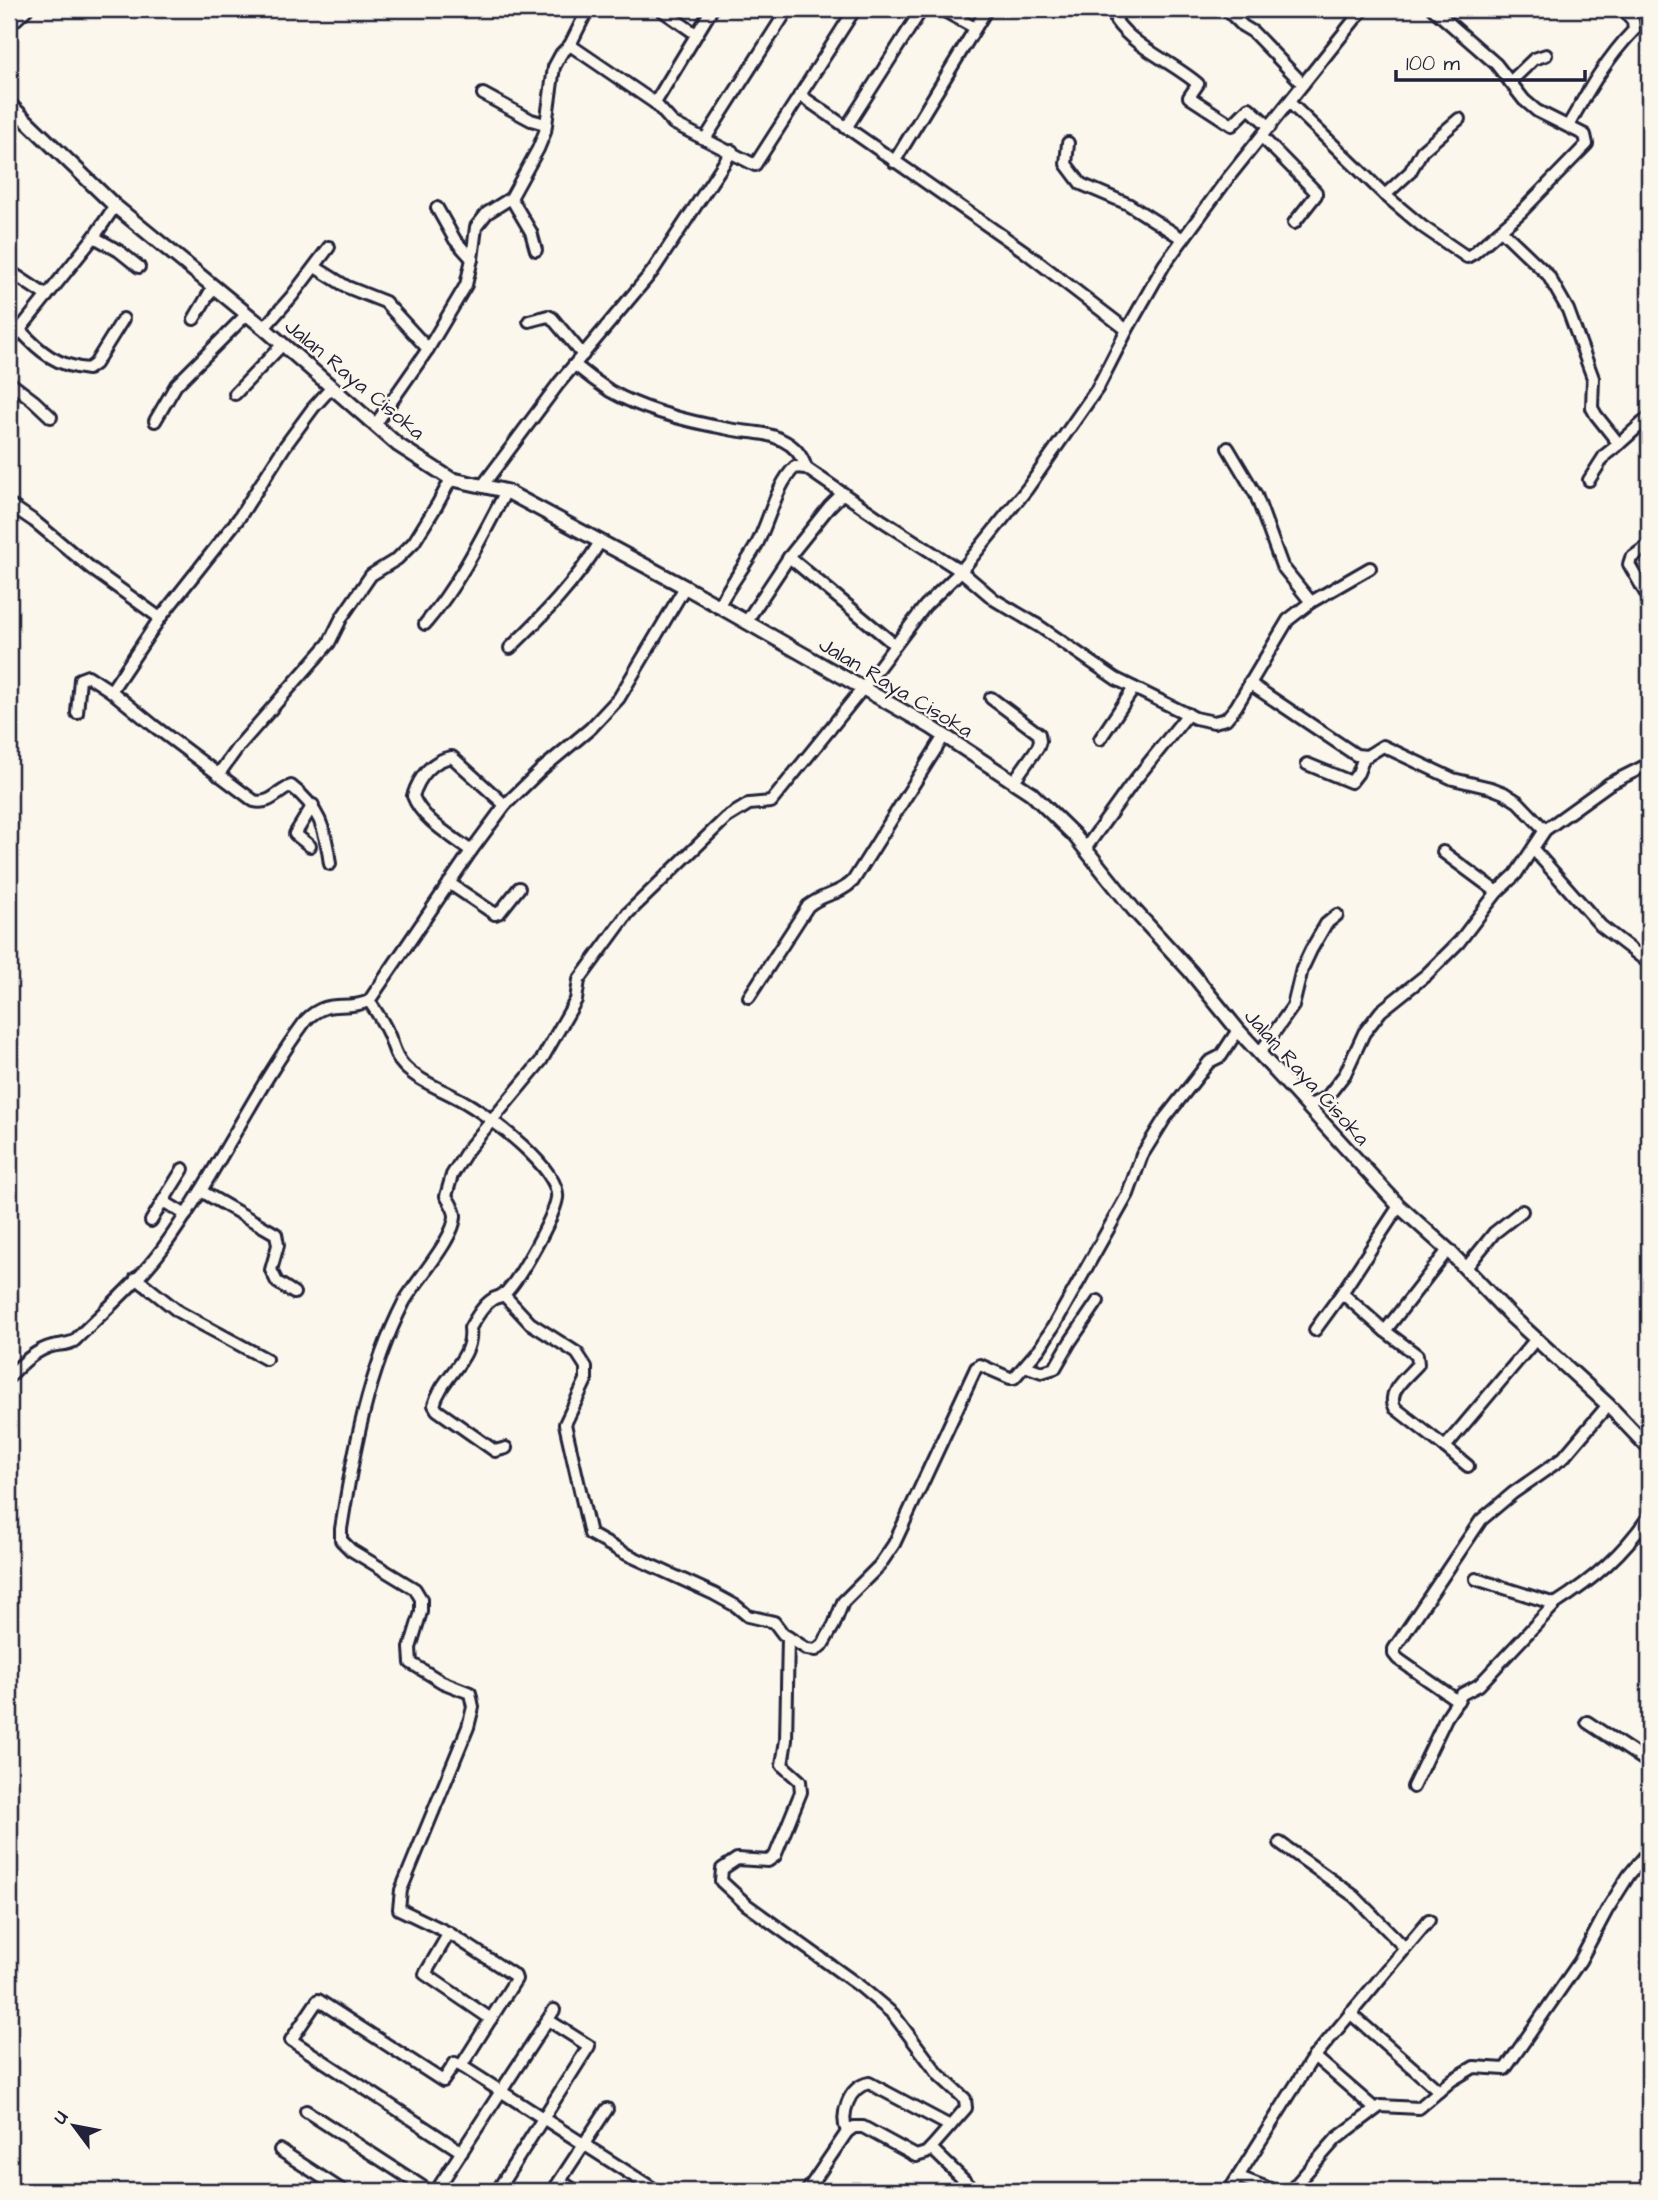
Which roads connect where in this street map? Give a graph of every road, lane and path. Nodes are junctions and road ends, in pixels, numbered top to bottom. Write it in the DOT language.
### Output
graph roads {
  1 [pos="27,9"];
  2 [pos="588,9"];
  3 [pos="660,9"];
  4 [pos="712,9"];
  5 [pos="788,9"];
  6 [pos="855,9"];
  7 [pos="922,9"];
  8 [pos="941,9"];
  9 [pos="987,9"];
  10 [pos="1120,9"];
  11 [pos="1226,9"];
  12 [pos="1363,9"];
  13 [pos="1433,9"];
  14 [pos="1623,9"];
  15 [pos="9,26"];
  16 [pos="975,28"];
  17 [pos="696,34"];
  18 [pos="570,45"];
  19 [pos="1546,55"];
  20 [pos="1510,82"];
  21 [pos="1303,84"];
  22 [pos="483,94"];
  23 [pos="800,95"];
  24 [pos="1289,102"];
  25 [pos="655,103"];
  26 [pos="9,104"];
  27 [pos="1459,118"];
  28 [pos="545,124"];
  29 [pos="1568,126"];
  30 [pos="1270,127"];
  31 [pos="846,128"];
  32 [pos="1262,137"];
  33 [pos="705,139"];
  34 [pos="1068,143"];
  35 [pos="732,151"];
  36 [pos="894,162"];
  37 [pos="1385,195"];
  38 [pos="511,198"];
  39 [pos="115,205"];
  40 [pos="437,208"];
  41 [pos="1294,223"];
  42 [pos="1501,230"];
  43 [pos="94,237"];
  44 [pos="1183,239"];
  45 [pos="329,247"];
  46 [pos="536,250"];
  47 [pos="472,259"];
  48 [pos="139,267"];
  49 [pos="315,267"];
  50 [pos="9,271"];
  51 [pos="213,287"];
  52 [pos="47,296"];
  53 [pos="246,315"];
  54 [pos="123,319"];
  55 [pos="194,319"];
  56 [pos="529,321"];
  57 [pos="264,328"];
  58 [pos="20,330"];
  59 [pos="1127,330"];
  60 [pos="9,343"];
  61 [pos="282,345"];
  62 [pos="428,349"];
  63 [pos="583,355"];
  64 [pos="575,365"];
  65 [pos="9,382"];
  66 [pos="332,387"];
  67 [pos="234,394"];
  68 [pos="51,417"];
  69 [pos="1649,417"];
  70 [pos="155,421"];
  71 [pos="375,425"];
  72 [pos="1619,444"];
  73 [pos="1228,447"];
  74 [pos="806,468"];
  75 [pos="451,479"];
  76 [pos="1590,480"];
  77 [pos="484,485"];
  78 [pos="506,491"];
  79 [pos="843,493"];
  80 [pos="9,504"];
  81 [pos="600,542"];
  82 [pos="1649,545"];
  83 [pos="789,557"];
  84 [pos="1370,568"];
  85 [pos="961,570"];
  86 [pos="685,587"];
  87 [pos="1649,599"];
  88 [pos="1311,602"];
  89 [pos="718,607"];
  90 [pos="160,618"];
  91 [pos="746,622"];
  92 [pos="425,624"];
  93 [pos="895,645"];
  94 [pos="510,648"];
  95 [pos="1249,683"];
  96 [pos="863,688"];
  97 [pos="1134,688"];
  98 [pos="111,691"];
  99 [pos="991,698"];
  100 [pos="76,713"];
  101 [pos="1188,715"];
  102 [pos="944,736"];
  103 [pos="1100,739"];
  104 [pos="1364,757"];
  105 [pos="1307,764"];
  106 [pos="1649,764"];
  107 [pos="218,775"];
  108 [pos="1014,781"];
  109 [pos="313,805"];
  110 [pos="505,805"];
  111 [pos="1545,830"];
  112 [pos="310,846"];
  113 [pos="1086,849"];
  114 [pos="1533,849"];
  115 [pos="471,851"];
  116 [pos="1443,852"];
  117 [pos="330,864"];
  118 [pos="449,883"];
  119 [pos="519,888"];
  120 [pos="1497,892"];
  121 [pos="1337,915"];
  122 [pos="1649,963"];
  123 [pos="749,997"];
  124 [pos="369,1001"];
  125 [pos="1238,1030"];
  126 [pos="1259,1054"];
  127 [pos="1308,1106"];
  128 [pos="493,1121"];
  129 [pos="183,1169"];
  130 [pos="201,1191"];
  131 [pos="163,1201"];
  132 [pos="1399,1206"];
  133 [pos="1522,1211"];
  134 [pos="186,1215"];
  135 [pos="151,1220"];
  136 [pos="1448,1250"];
  137 [pos="1466,1268"];
  138 [pos="136,1278"];
  139 [pos="294,1293"];
  140 [pos="1342,1293"];
  141 [pos="503,1294"];
  142 [pos="1098,1301"];
  143 [pos="1315,1330"];
  144 [pos="1384,1331"];
  145 [pos="1536,1339"];
  146 [pos="267,1359"];
  147 [pos="1025,1366"];
  148 [pos="9,1377"];
  149 [pos="1608,1405"];
  150 [pos="1444,1447"];
  151 [pos="1649,1447"];
  152 [pos="506,1448"];
  153 [pos="1468,1466"];
  154 [pos="1649,1516"];
  155 [pos="1476,1579"];
  156 [pos="1555,1604"];
  157 [pos="788,1637"];
  158 [pos="1458,1701"];
  159 [pos="1587,1723"];
  160 [pos="1649,1763"];
  161 [pos="1413,1787"];
  162 [pos="1280,1843"];
  163 [pos="1649,1851"];
  164 [pos="1429,1920"];
  165 [pos="449,1933"];
  166 [pos="1404,1947"];
  167 [pos="1350,2013"];
  168 [pos="491,2019"];
  169 [pos="1314,2056"];
  170 [pos="463,2067"];
  171 [pos="1439,2091"];
  172 [pos="501,2093"];
  173 [pos="607,2109"];
  174 [pos="1375,2109"];
  175 [pos="306,2111"];
  176 [pos="544,2120"];
  177 [pos="950,2126"];
  178 [pos="847,2132"];
  179 [pos="583,2144"];
  180 [pos="930,2148"];
  181 [pos="280,2150"];
  182 [pos="461,2152"];
  183 [pos="1239,2177"];
  184 [pos="560,2181"];
  185 [pos="343,2191"];
  186 [pos="429,2191"];
  187 [pos="436,2191"];
  188 [pos="497,2191"];
  189 [pos="553,2191"];
  190 [pos="576,2191"];
  191 [pos="657,2191"];
  192 [pos="807,2191"];
  193 [pos="975,2191"];
  194 [pos="1229,2191"];
  195 [pos="1275,2191"];
  196 [pos="1286,2191"];
  1 -- 15 [label="street"];
  2 -- 18 [label="street"];
  3 -- 17 [label="street"];
  4 -- 17 [label="street"];
  5 -- 33 [label="street"];
  6 -- 23 [label="street"];
  7 -- 31 [label="street"];
  8 -- 16 [label="street"];
  9 -- 16 [label="street"];
  10 -- 30 [label="street"];
  11 -- 21 [label="street"];
  12 -- 21 [label="street"];
  13 -- 20 [label="street"];
  14 -- 29 [label="street"];
  16 -- 36 [label="street"];
  17 -- 25 [label="street"];
  18 -- 25 [label="street"];
  18 -- 28 [label="street"];
  19 -- 20 [label="street"];
  20 -- 29 [label="street"];
  21 -- 24 [label="street"];
  22 -- 28 [label="street"];
  23 -- 31 [label="street"];
  23 -- 35 [label="street"];
  24 -- 30 [label="street"];
  24 -- 37 [label="street"];
  25 -- 33 [label="street"];
  26 -- 39 [label="street, Jalan Raya Cisoka"];
  27 -- 37 [label="street"];
  28 -- 38 [label="street"];
  29 -- 42 [label="street"];
  30 -- 32 [label="street"];
  31 -- 36 [label="street"];
  32 -- 41 [label="street"];
  32 -- 44 [label="street"];
  33 -- 35 [label="street"];
  34 -- 44 [label="street"];
  35 -- 63 [label="street"];
  36 -- 59 [label="street"];
  37 -- 42 [label="street"];
  38 -- 46 [label="street"];
  38 -- 47 [label="street"];
  39 -- 43 [label="street"];
  39 -- 51 [label="street, Jalan Raya Cisoka"];
  40 -- 47 [label="street"];
  42 -- 72 [label="street"];
  43 -- 48 [label="street"];
  43 -- 52 [label="street"];
  44 -- 59 [label="street"];
  45 -- 49 [label="street"];
  47 -- 62 [label="street"];
  49 -- 57 [label="street"];
  49 -- 62 [label="street"];
  50 -- 52 [label="street"];
  51 -- 53 [label="street, Jalan Raya Cisoka"];
  51 -- 55 [label="street"];
  52 -- 58 [label="street"];
  53 -- 57 [label="street, Jalan Raya Cisoka"];
  53 -- 70 [label="street"];
  54 -- 58 [label="street"];
  56 -- 63 [label="street"];
  57 -- 61 [label="street, Jalan Raya Cisoka"];
  58 -- 60 [label="street"];
  59 -- 85 [label="street"];
  61 -- 66 [label="street, Jalan Raya Cisoka"];
  61 -- 67 [label="street"];
  62 -- 71 [label="street"];
  63 -- 64 [label="street"];
  64 -- 74 [label="street"];
  64 -- 77 [label="street"];
  65 -- 68 [label="street"];
  66 -- 71 [label="street, Jalan Raya Cisoka"];
  66 -- 90 [label="street"];
  69 -- 72 [label="street"];
  71 -- 75 [label="street, Jalan Raya Cisoka"];
  72 -- 76 [label="street"];
  73 -- 88 [label="street"];
  74 -- 79 [label="street"];
  74 -- 89 [label="street"];
  75 -- 77 [label="street, Jalan Raya Cisoka"];
  75 -- 107 [label="street"];
  77 -- 78 [label="street, Jalan Raya Cisoka"];
  78 -- 81 [label="street, Jalan Raya Cisoka"];
  78 -- 92 [label="street"];
  79 -- 83 [label="street"];
  79 -- 85 [label="street"];
  80 -- 90 [label="street"];
  81 -- 86 [label="street, Jalan Raya Cisoka"];
  81 -- 94 [label="street"];
  82 -- 87 [label="street"];
  83 -- 91 [label="street"];
  83 -- 93 [label="street"];
  84 -- 88 [label="street"];
  85 -- 93 [label="street"];
  85 -- 97 [label="street"];
  86 -- 89 [label="street, Jalan Raya Cisoka"];
  86 -- 110 [label="street"];
  88 -- 95 [label="street"];
  89 -- 91 [label="street, Jalan Raya Cisoka"];
  90 -- 98 [label="street"];
  91 -- 96 [label="street, Jalan Raya Cisoka"];
  93 -- 96 [label="street"];
  95 -- 101 [label="street"];
  95 -- 104 [label="street"];
  96 -- 102 [label="street, Jalan Raya Cisoka"];
  96 -- 128 [label="street"];
  97 -- 101 [label="street"];
  97 -- 103 [label="street"];
  98 -- 100 [label="street"];
  98 -- 107 [label="street"];
  99 -- 108 [label="street"];
  101 -- 113 [label="street"];
  102 -- 108 [label="street, Jalan Raya Cisoka"];
  102 -- 123 [label="street"];
  104 -- 105 [label="street"];
  104 -- 111 [label="street"];
  106 -- 111 [label="street"];
  107 -- 109 [label="street"];
  108 -- 113 [label="street, Jalan Raya Cisoka"];
  109 -- 112 [label="street"];
  109 -- 117 [label="street"];
  110 -- 115 [label="street"];
  110 -- 115 [label="street"];
  111 -- 114 [label="street"];
  113 -- 125 [label="street, Jalan Raya Cisoka"];
  114 -- 120 [label="street"];
  114 -- 122 [label="street"];
  115 -- 118 [label="street"];
  116 -- 120 [label="street"];
  118 -- 119 [label="street"];
  118 -- 124 [label="street"];
  120 -- 127 [label="street"];
  121 -- 126 [label="street"];
  124 -- 128 [label="street"];
  124 -- 130 [label="street"];
  125 -- 126 [label="street, Jalan Raya Cisoka"];
  125 -- 147 [label="street"];
  126 -- 127 [label="street, Jalan Raya Cisoka"];
  127 -- 132 [label="street, Jalan Raya Cisoka"];
  128 -- 141 [label="street"];
  128 -- 165 [label="street"];
  129 -- 131 [label="street"];
  130 -- 134 [label="street"];
  130 -- 139 [label="street"];
  131 -- 134 [label="street"];
  131 -- 135 [label="street"];
  132 -- 136 [label="street, Jalan Raya Cisoka"];
  132 -- 140 [label="street"];
  133 -- 137 [label="street"];
  134 -- 138 [label="street"];
  136 -- 137 [label="street, Jalan Raya Cisoka"];
  136 -- 144 [label="street"];
  137 -- 145 [label="street, Jalan Raya Cisoka"];
  138 -- 146 [label="street"];
  138 -- 148 [label="street"];
  140 -- 143 [label="street"];
  140 -- 144 [label="street"];
  141 -- 152 [label="street"];
  141 -- 157 [label="street"];
  142 -- 147 [label="street"];
  144 -- 150 [label="street"];
  145 -- 149 [label="street, Jalan Raya Cisoka"];
  145 -- 150 [label="street"];
  147 -- 157 [label="street"];
  149 -- 151 [label="street, Jalan Raya Cisoka"];
  149 -- 158 [label="street"];
  150 -- 153 [label="street"];
  154 -- 156 [label="street"];
  155 -- 156 [label="street"];
  156 -- 158 [label="street"];
  157 -- 177 [label="street"];
  158 -- 161 [label="street"];
  159 -- 160 [label="street"];
  162 -- 166 [label="street"];
  163 -- 171 [label="street"];
  164 -- 166 [label="street"];
  165 -- 168 [label="street"];
  165 -- 168 [label="street"];
  166 -- 167 [label="street"];
  167 -- 169 [label="street"];
  167 -- 171 [label="street"];
  168 -- 170 [label="street"];
  169 -- 174 [label="street"];
  169 -- 183 [label="street"];
  170 -- 172 [label="street"];
  170 -- 182 [label="street"];
  171 -- 174 [label="street"];
  172 -- 176 [label="street"];
  172 -- 176 [label="street"];
  172 -- 182 [label="street"];
  173 -- 179 [label="street"];
  174 -- 196 [label="street"];
  175 -- 186 [label="street"];
  176 -- 179 [label="street"];
  176 -- 188 [label="street"];
  177 -- 178 [label="street"];
  177 -- 180 [label="street"];
  178 -- 180 [label="street"];
  178 -- 192 [label="street"];
  179 -- 184 [label="street"];
  179 -- 191 [label="street"];
  180 -- 193 [label="street"];
  181 -- 185 [label="street"];
  182 -- 187 [label="street"];
  183 -- 194 [label="street"];
  183 -- 195 [label="street"];
  184 -- 189 [label="street"];
  184 -- 190 [label="street"];
}
